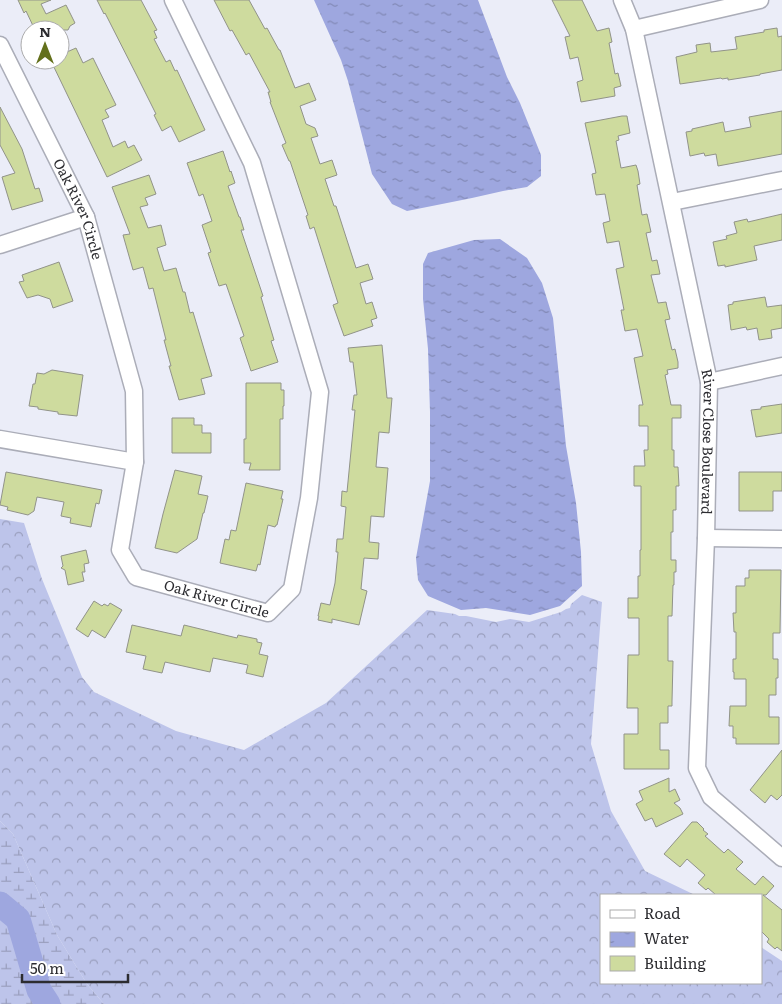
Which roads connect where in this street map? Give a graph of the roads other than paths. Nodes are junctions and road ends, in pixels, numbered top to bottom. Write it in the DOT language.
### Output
graph roads {
  1 [pos="173,0"];
  2 [pos="622,0"];
  3 [pos="760,0"];
  4 [pos="634,29"];
  5 [pos="0,46"];
  6 [pos="782,180"];
  7 [pos="672,202"];
  8 [pos="86,217"];
  9 [pos="0,245"];
  10 [pos="782,366"];
  11 [pos="709,382"];
  12 [pos="0,439"];
  13 [pos="135,462"];
  14 [pos="706,538"];
  15 [pos="782,540"];
  16 [pos="782,858"];
  1 -- 13 [label="street, Oak River Circle"];
  2 -- 4 [label="street, River Close Boulevard"];
  3 -- 4 [label="street"];
  4 -- 7 [label="street, River Close Boulevard"];
  5 -- 8 [label="street, Oak River Circle"];
  6 -- 7 [label="street"];
  7 -- 11 [label="street, River Close Boulevard"];
  8 -- 9 [label="street"];
  8 -- 13 [label="street, Oak River Circle"];
  10 -- 11 [label="street"];
  11 -- 14 [label="street, River Close Boulevard"];
  12 -- 13 [label="street"];
  14 -- 15 [label="street"];
  14 -- 16 [label="street, River Close Boulevard"];
}
